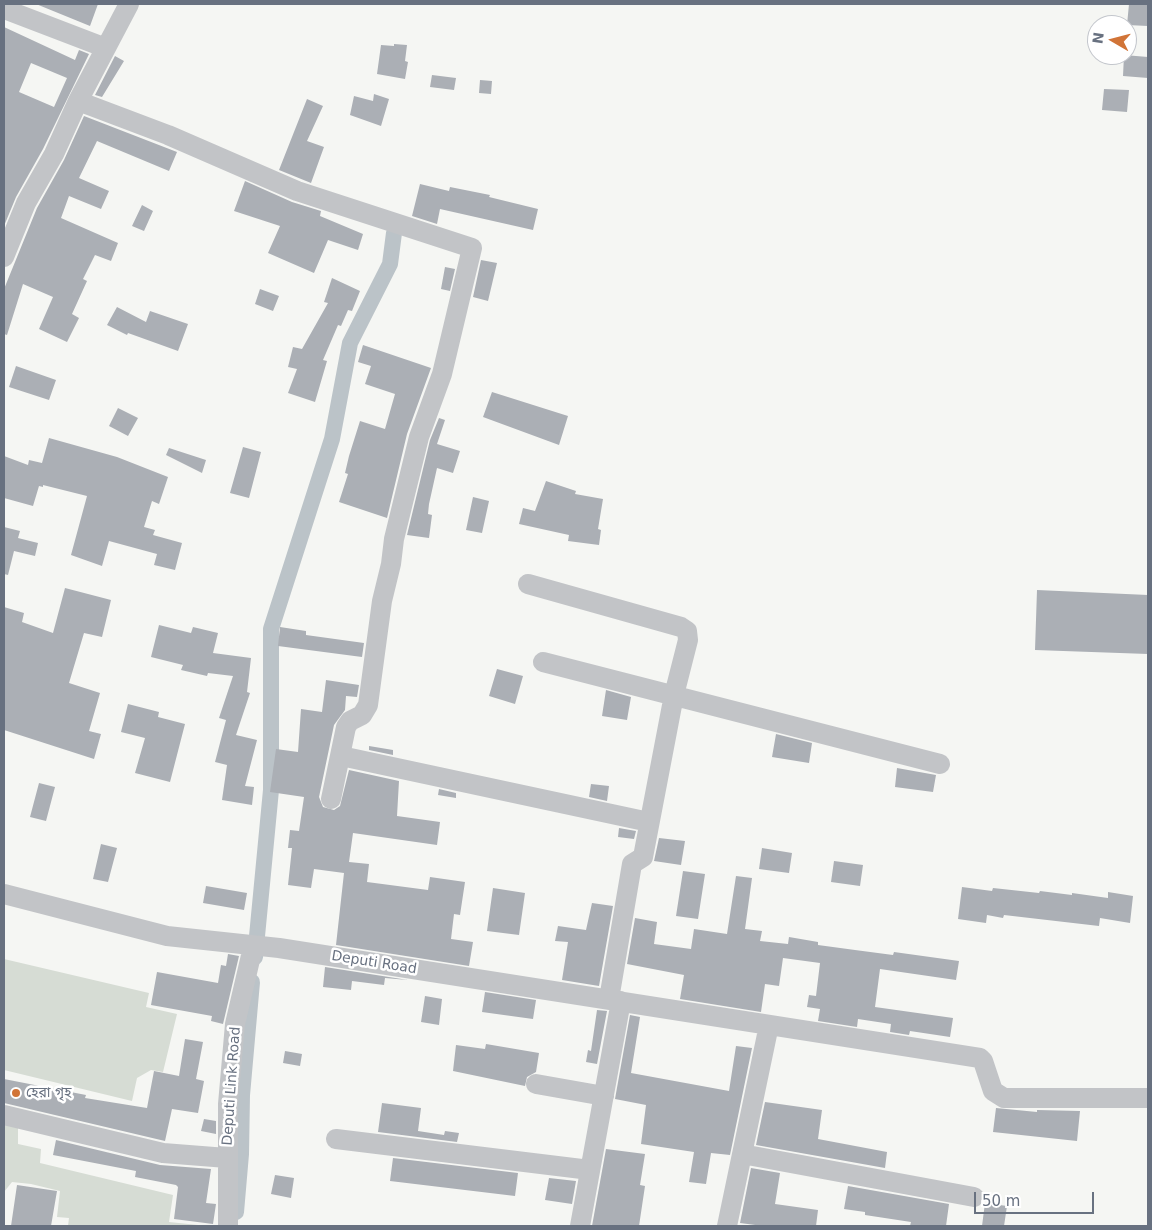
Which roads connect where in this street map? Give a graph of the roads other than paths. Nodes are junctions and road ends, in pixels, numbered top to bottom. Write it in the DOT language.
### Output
graph roads {
  1 [pos="129,4"];
  2 [pos="4,8"];
  3 [pos="106,48"];
  4 [pos="78,101"];
  5 [pos="4,257"];
  6 [pos="528,584"];
  7 [pos="542,662"];
  8 [pos="674,695"];
  9 [pos="341,756"];
  10 [pos="940,764"];
  11 [pos="331,800"];
  12 [pos="649,822"];
  13 [pos="4,894"];
  14 [pos="253,947"];
  15 [pos="615,1000"];
  16 [pos="770,1025"];
  17 [pos="536,1084"];
  18 [pos="604,1096"];
  19 [pos="1148,1098"];
  20 [pos="4,1116"];
  21 [pos="336,1140"];
  22 [pos="742,1154"];
  23 [pos="227,1158"];
  24 [pos="590,1170"];
  25 [pos="974,1197"];
  26 [pos="228,1226"];
  27 [pos="580,1226"];
  28 [pos="727,1226"];
  1 -- 3 [label="street"];
  2 -- 3 [label="street"];
  3 -- 4 [label="street"];
  4 -- 5 [label="street"];
  4 -- 9 [label="street"];
  6 -- 8 [label="street"];
  7 -- 8 [label="street"];
  8 -- 10 [label="street"];
  8 -- 12 [label="street"];
  9 -- 11 [label="street"];
  9 -- 12 [label="street"];
  12 -- 15 [label="street"];
  13 -- 14 [label="street, Deputi Road"];
  14 -- 15 [label="street, Deputi Road"];
  14 -- 23 [label="street, Deputi Link Road"];
  15 -- 16 [label="street, Deputi Road"];
  15 -- 18 [label="street"];
  16 -- 19 [label="street, Deputi Road"];
  16 -- 22 [label="street"];
  17 -- 18 [label="street"];
  18 -- 24 [label="street"];
  20 -- 23 [label="street"];
  21 -- 24 [label="street"];
  22 -- 25 [label="street"];
  22 -- 28 [label="street"];
  23 -- 26 [label="street, Deputi Link Road"];
  24 -- 27 [label="street"];
}
